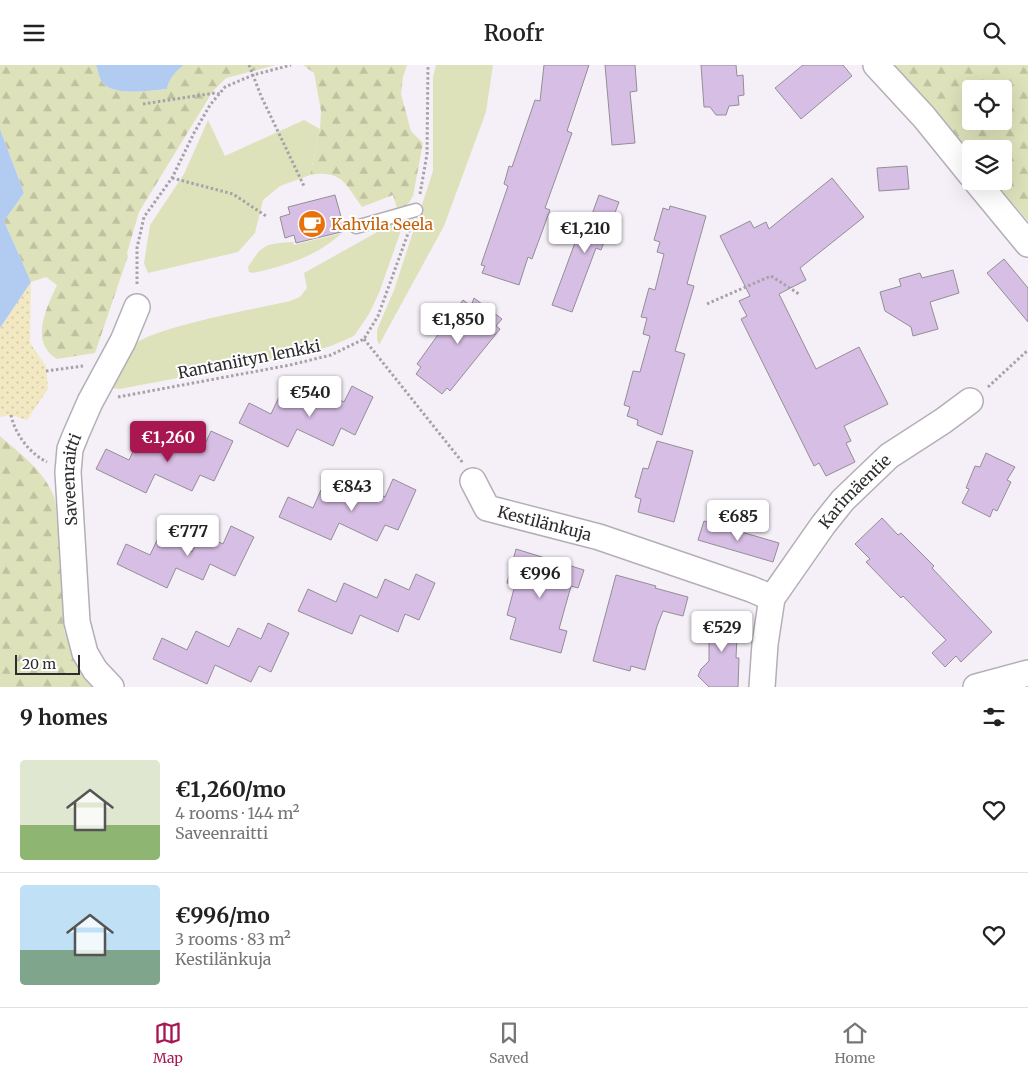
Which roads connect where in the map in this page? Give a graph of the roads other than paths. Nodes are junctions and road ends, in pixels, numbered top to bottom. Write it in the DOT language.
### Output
graph roads {
  1 [pos="876,65"];
  2 [pos="962,164"];
  3 [pos="983,190"];
  4 [pos="416,210"];
  5 [pos="356,227"];
  6 [pos="1028,244"];
  7 [pos="137,307"];
  8 [pos="970,401"];
  9 [pos="473,481"];
  10 [pos="772,598"];
  11 [pos="1028,673"];
  12 [pos="111,687"];
  13 [pos="762,687"];
  14 [pos="976,687"];
  1 -- 2 [label="street"];
  3 -- 6 [label="street"];
  4 -- 5 [label="lane"];
  7 -- 12 [label="street, Saveenraitti"];
  8 -- 10 [label="street, Karimäentie"];
  9 -- 10 [label="street, Kestilänkuja"];
  10 -- 13 [label="street, Karimäentie"];
  11 -- 14 [label="street"];
}
